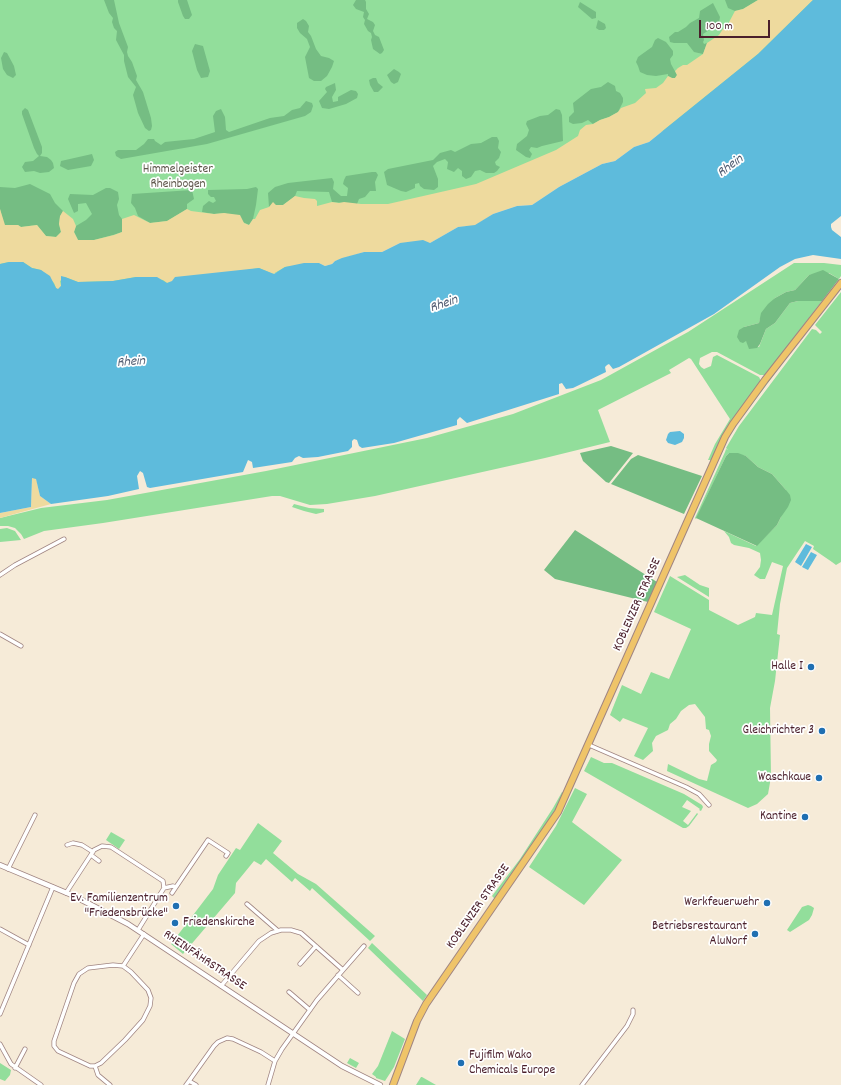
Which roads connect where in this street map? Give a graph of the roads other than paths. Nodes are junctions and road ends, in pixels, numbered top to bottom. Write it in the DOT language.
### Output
graph roads {
  1 [pos="841,283"];
  2 [pos="64,539"];
  3 [pos="0,575"];
  4 [pos="0,634"];
  5 [pos="21,646"];
  6 [pos="589,745"];
  7 [pos="709,804"];
  8 [pos="35,815"];
  9 [pos="67,845"];
  10 [pos="92,854"];
  11 [pos="226,856"];
  12 [pos="99,860"];
  13 [pos="0,865"];
  14 [pos="8,868"];
  15 [pos="53,887"];
  16 [pos="176,887"];
  17 [pos="164,888"];
  18 [pos="66,893"];
  19 [pos="172,893"];
  20 [pos="248,904"];
  21 [pos="0,929"];
  22 [pos="138,930"];
  23 [pos="277,930"];
  24 [pos="144,934"];
  25 [pos="29,945"];
  26 [pos="316,946"];
  27 [pos="364,946"];
  28 [pos="300,964"];
  29 [pos="124,966"];
  30 [pos="343,970"];
  31 [pos="338,975"];
  32 [pos="221,986"];
  33 [pos="289,992"];
  34 [pos="358,993"];
  35 [pos="310,1010"];
  36 [pos="633,1010"];
  37 [pos="0,1014"];
  38 [pos="294,1033"];
  39 [pos="0,1044"];
  40 [pos="25,1049"];
  41 [pos="275,1061"];
  42 [pos="95,1066"];
  43 [pos="15,1068"];
  44 [pos="190,1081"];
  45 [pos="41,1085"];
  46 [pos="110,1085"];
  47 [pos="186,1085"];
  48 [pos="196,1085"];
  49 [pos="268,1085"];
  50 [pos="380,1085"];
  51 [pos="393,1085"];
  52 [pos="582,1085"];
  1 -- 6 [label="main road, KOBLENZER STRASSE"];
  2 -- 3 [label="street"];
  4 -- 5 [label="street"];
  6 -- 7 [label="street"];
  6 -- 51 [label="main road, KOBLENZER STRASSE"];
  8 -- 14 [label="street"];
  9 -- 10 [label="street"];
  10 -- 12 [label="street"];
  10 -- 17 [label="street"];
  10 -- 18 [label="street"];
  11 -- 16 [label="street"];
  13 -- 14 [label="street, RHEINFÄHRSTRASSE"];
  14 -- 15 [label="street, RHEINFÄHRSTRASSE"];
  15 -- 18 [label="street, RHEINFÄHRSTRASSE"];
  15 -- 25 [label="street"];
  16 -- 17 [label="street"];
  16 -- 19 [label="street"];
  17 -- 22 [label="street"];
  18 -- 22 [label="street, RHEINFÄHRSTRASSE"];
  20 -- 23 [label="street"];
  21 -- 25 [label="street"];
  22 -- 24 [label="street, RHEINFÄHRSTRASSE"];
  23 -- 26 [label="street"];
  23 -- 32 [label="street"];
  24 -- 29 [label="street"];
  24 -- 32 [label="street, RHEINFÄHRSTRASSE"];
  25 -- 37 [label="street"];
  26 -- 28 [label="street"];
  26 -- 30 [label="street"];
  27 -- 30 [label="street"];
  29 -- 42 [label="street"];
  29 -- 42 [label="street"];
  30 -- 31 [label="street"];
  31 -- 34 [label="street"];
  31 -- 35 [label="street"];
  32 -- 38 [label="street, RHEINFÄHRSTRASSE"];
  33 -- 35 [label="street"];
  35 -- 38 [label="street"];
  36 -- 52 [label="street"];
  38 -- 41 [label="street"];
  38 -- 50 [label="street, RHEINFÄHRSTRASSE"];
  39 -- 43 [label="street"];
  40 -- 43 [label="street"];
  41 -- 44 [label="street"];
  41 -- 49 [label="street"];
  42 -- 46 [label="street"];
  43 -- 45 [label="street"];
  44 -- 47 [label="street"];
  44 -- 48 [label="street"];
}
